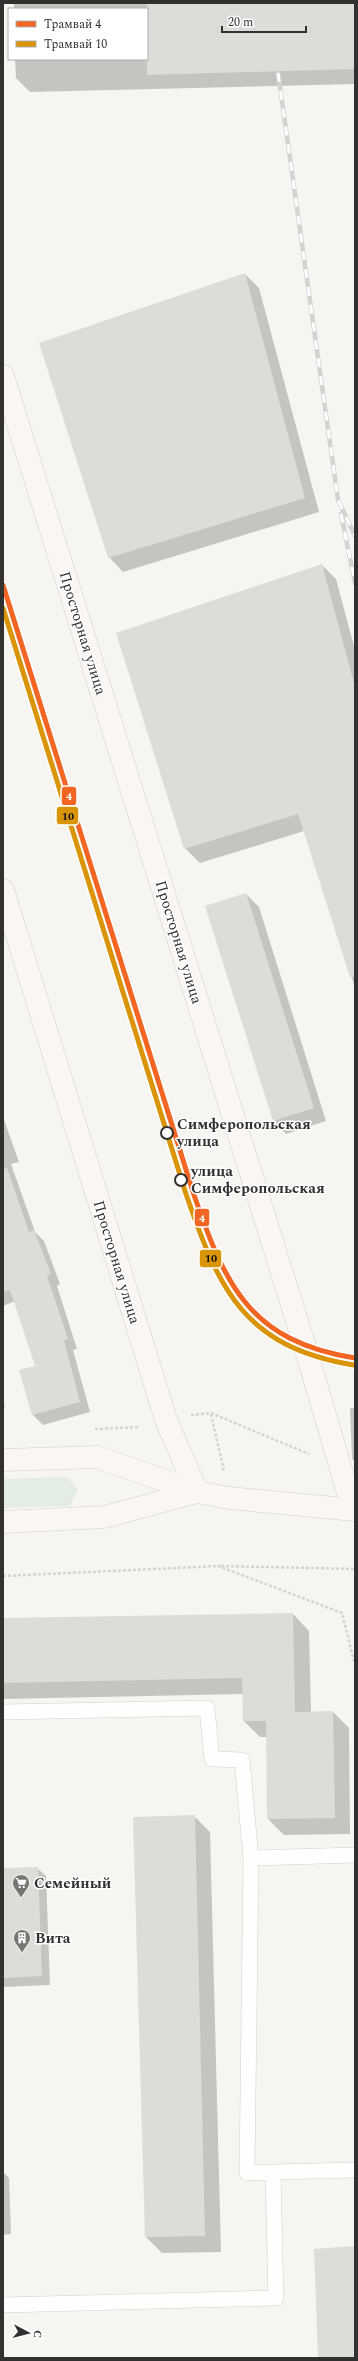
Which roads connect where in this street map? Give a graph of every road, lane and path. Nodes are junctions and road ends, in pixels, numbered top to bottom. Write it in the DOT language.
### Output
graph roads {
  1 [pos="3,376"];
  2 [pos="3,890"];
  3 [pos="211,1413"];
  4 [pos="184,1416"];
  5 [pos="309,1454"];
  6 [pos="3,1460"];
  7 [pos="225,1474"];
  8 [pos="197,1492"];
  9 [pos="354,1510"];
  10 [pos="3,1522"];
  11 [pos="218,1566"];
  12 [pos="355,1570"];
  13 [pos="3,1576"];
  14 [pos="355,1664"];
  15 [pos="3,1712"];
  16 [pos="355,1855"];
  17 [pos="251,1858"];
  18 [pos="355,2170"];
  19 [pos="274,2172"];
  20 [pos="3,2305"];
  1 -- 9 [label="street, Просторная улица"];
  2 -- 8 [label="street, Просторная улица"];
  3 -- 4 [label="path"];
  3 -- 5 [label="path"];
  3 -- 7 [label="path"];
  6 -- 8 [label="street"];
  8 -- 9 [label="street"];
  8 -- 10 [label="street"];
  11 -- 12 [label="path"];
  11 -- 13 [label="path"];
  11 -- 14 [label="path"];
  15 -- 17 [label="lane"];
  16 -- 17 [label="lane"];
  17 -- 19 [label="lane"];
  18 -- 19 [label="lane"];
  19 -- 20 [label="lane"];
}
